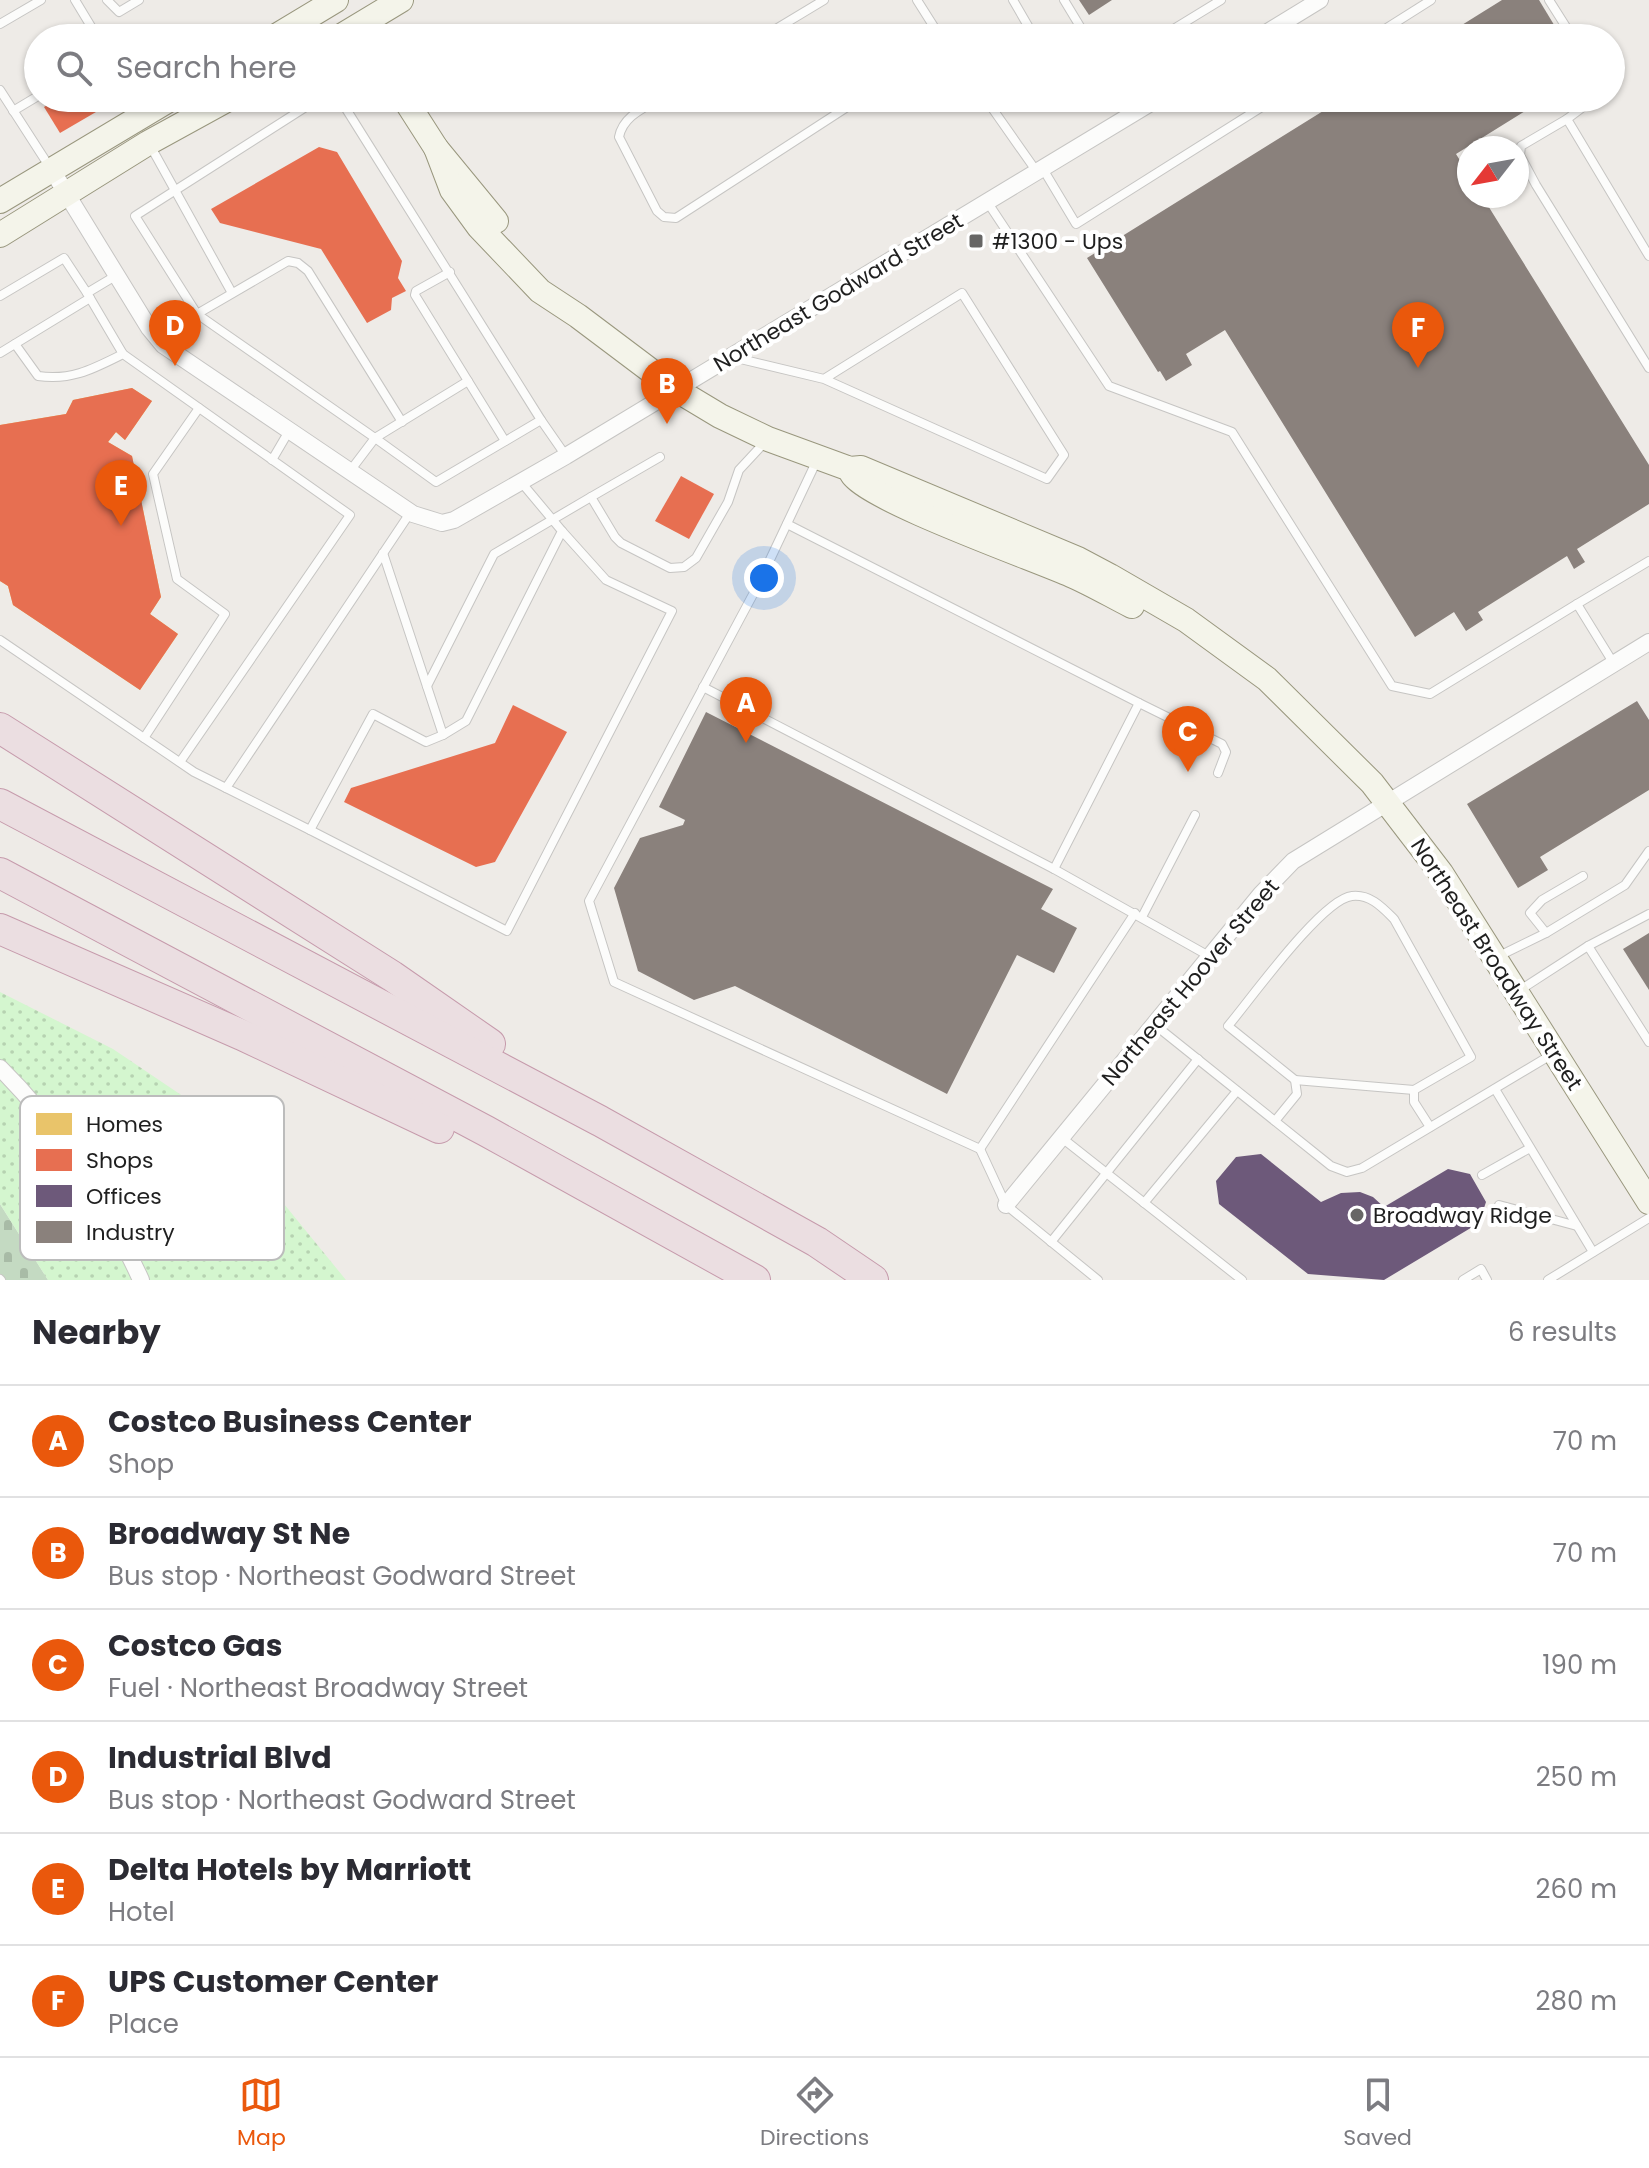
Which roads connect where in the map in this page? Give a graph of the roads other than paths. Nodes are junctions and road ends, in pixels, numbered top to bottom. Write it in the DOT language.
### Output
graph roads {
  1 [pos="41,0"];
  2 [pos="75,0"];
  3 [pos="107,0"];
  4 [pos="139,0"];
  5 [pos="336,0"];
  6 [pos="348,0"];
  7 [pos="401,0"];
  8 [pos="824,0"];
  9 [pos="917,0"];
  10 [pos="1013,0"];
  11 [pos="1064,0"];
  12 [pos="1221,0"];
  13 [pos="1320,0"];
  14 [pos="1431,0"];
  15 [pos="1549,0"];
  16 [pos="0,24"];
  17 [pos="90,24"];
  18 [pos="296,24"];
  19 [pos="360,24"];
  20 [pos="372,24"];
  21 [pos="784,24"];
  22 [pos="932,24"];
  23 [pos="1027,24"];
  24 [pos="1079,24"];
  25 [pos="1182,24"];
  26 [pos="1281,24"];
  27 [pos="1393,24"];
  28 [pos="1564,24"];
  29 [pos="0,90"];
  30 [pos="24,104"];
  31 [pos="13,111"];
  32 [pos="149,112"];
  33 [pos="204,112"];
  34 [pos="298,112"];
  35 [pos="348,112"];
  36 [pos="413,112"];
  37 [pos="639,112"];
  38 [pos="839,112"];
  39 [pos="996,112"];
  40 [pos="1136,112"];
  41 [pos="1254,112"];
  42 [pos="1576,112"];
  43 [pos="1567,119"];
  44 [pos="148,143"];
  45 [pos="52,170"];
  46 [pos="1040,171"];
  47 [pos="176,191"];
  48 [pos="67,193"];
  49 [pos="0,201"];
  50 [pos="988,203"];
  51 [pos="0,235"];
  52 [pos="1649,256"];
  53 [pos="450,272"];
  54 [pos="117,274"];
  55 [pos="232,293"];
  56 [pos="0,296"];
  57 [pos="88,296"];
  58 [pos="197,314"];
  59 [pos="15,344"];
  60 [pos="163,345"];
  61 [pos="0,353"];
  62 [pos="123,354"];
  63 [pos="731,357"];
  64 [pos="1649,368"];
  65 [pos="824,379"];
  66 [pos="468,381"];
  67 [pos="675,389"];
  68 [pos="199,408"];
  69 [pos="541,420"];
  70 [pos="402,422"];
  71 [pos="289,431"];
  72 [pos="375,438"];
  73 [pos="768,439"];
  74 [pos="505,441"];
  75 [pos="566,456"];
  76 [pos="660,457"];
  77 [pos="818,458"];
  78 [pos="272,460"];
  79 [pos="350,472"];
  80 [pos="521,482"];
  81 [pos="591,497"];
  82 [pos="410,512"];
  83 [pos="554,520"];
  84 [pos="787,524"];
  85 [pos="562,531"];
  86 [pos="383,553"];
  87 [pos="1649,561"];
  88 [pos="1577,604"];
  89 [pos="0,640"];
  90 [pos="1649,642"];
  91 [pos="1614,664"];
  92 [pos="427,686"];
  93 [pos="703,687"];
  94 [pos="1139,703"];
  95 [pos="0,728"];
  96 [pos="443,735"];
  97 [pos="144,738"];
  98 [pos="180,762"];
  99 [pos="1218,773"];
  100 [pos="226,788"];
  101 [pos="1387,802"];
  102 [pos="0,804"];
  103 [pos="1195,815"];
  104 [pos="310,830"];
  105 [pos="1649,851"];
  106 [pos="1054,869"];
  107 [pos="0,873"];
  108 [pos="1583,876"];
  109 [pos="1649,914"];
  110 [pos="1138,915"];
  111 [pos="0,929"];
  112 [pos="1546,933"];
  113 [pos="1588,946"];
  114 [pos="1209,956"];
  115 [pos="1496,957"];
  116 [pos="1517,992"];
  117 [pos="1154,1024"];
  118 [pos="1649,1042"];
  119 [pos="1556,1052"];
  120 [pos="1198,1059"];
  121 [pos="0,1068"];
  122 [pos="1295,1080"];
  123 [pos="1495,1089"];
  124 [pos="1414,1090"];
  125 [pos="1237,1091"];
  126 [pos="25,1096"];
  127 [pos="600,1121"];
  128 [pos="1275,1121"];
  129 [pos="1430,1127"];
  130 [pos="1061,1137"];
  131 [pos="1530,1148"];
  132 [pos="980,1149"];
  133 [pos="1107,1174"];
  134 [pos="1482,1175"];
  135 [pos="1649,1202"];
  136 [pos="1144,1203"];
  137 [pos="1006,1205"];
  138 [pos="1499,1205"];
  139 [pos="1649,1218"];
  140 [pos="1578,1227"];
  141 [pos="1051,1242"];
  142 [pos="1593,1252"];
  143 [pos="132,1260"];
  144 [pos="141,1280"];
  145 [pos="754,1280"];
  146 [pos="873,1280"];
  147 [pos="1098,1280"];
  148 [pos="1242,1280"];
  149 [pos="1463,1280"];
  150 [pos="1487,1280"];
  151 [pos="1548,1280"];
  1 -- 16 [label="lane"];
  2 -- 17 [label="lane"];
  3 -- 4 [label="lane"];
  5 -- 18 [label="main road"];
  6 -- 19 [label="main road"];
  7 -- 20 [label="main road"];
  8 -- 21 [label="lane"];
  9 -- 22 [label="lane"];
  10 -- 23 [label="lane"];
  11 -- 24 [label="lane"];
  12 -- 25 [label="lane"];
  13 -- 26 [label="street"];
  14 -- 27 [label="lane"];
  15 -- 28 [label="lane"];
  29 -- 31 [label="lane"];
  30 -- 31 [label="lane"];
  31 -- 45 [label="lane"];
  32 -- 45 [label="main road"];
  33 -- 44 [label="main road"];
  34 -- 47 [label="lane"];
  35 -- 53 [label="lane"];
  36 -- 67 [label="main road, Northeast Broadway Street"];
  37 -- 38 [label="lane"];
  39 -- 46 [label="lane"];
  40 -- 46 [label="street, Northeast Godward Street"];
  41 -- 46 [label="lane"];
  42 -- 43 [label="lane"];
  43 -- 52 [label="lane"];
  43 -- 64 [label="lane"];
  44 -- 47 [label="lane"];
  44 -- 48 [label="main road"];
  45 -- 48 [label="street, Northeast Godward Street"];
  45 -- 49 [label="main road"];
  46 -- 50 [label="street, Northeast Godward Street"];
  47 -- 55 [label="lane"];
  47 -- 58 [label="lane"];
  48 -- 51 [label="main road"];
  48 -- 54 [label="street, Northeast Godward Street"];
  50 -- 63 [label="street, Northeast Godward Street"];
  50 -- 88 [label="lane"];
  53 -- 66 [label="lane"];
  53 -- 69 [label="lane"];
  54 -- 57 [label="lane"];
  54 -- 60 [label="street, Northeast Godward Street"];
  55 -- 58 [label="lane"];
  55 -- 70 [label="lane"];
  56 -- 57 [label="lane"];
  57 -- 59 [label="lane"];
  57 -- 62 [label="lane"];
  58 -- 60 [label="lane"];
  58 -- 72 [label="lane"];
  59 -- 61 [label="lane"];
  59 -- 62 [label="lane"];
  60 -- 71 [label="street, Northeast Godward Street"];
  62 -- 68 [label="lane"];
  63 -- 65 [label="lane"];
  63 -- 67 [label="street, Northeast Godward Street"];
  65 -- 65 [label="lane"];
  66 -- 70 [label="lane"];
  66 -- 74 [label="lane"];
  67 -- 73 [label="main road, Northeast Broadway Street"];
  67 -- 75 [label="street, Northeast Godward Street"];
  68 -- 78 [label="lane"];
  68 -- 97 [label="lane"];
  69 -- 74 [label="lane"];
  69 -- 75 [label="lane"];
  70 -- 72 [label="lane"];
  71 -- 78 [label="lane"];
  71 -- 79 [label="street, Northeast Godward Street"];
  72 -- 74 [label="lane"];
  72 -- 79 [label="lane"];
  73 -- 77 [label="main road, Northeast Broadway Street"];
  73 -- 81 [label="lane"];
  75 -- 80 [label="street, Northeast Godward Street"];
  76 -- 81 [label="lane"];
  77 -- 84 [label="lane"];
  77 -- 101 [label="main road, Northeast Broadway Street"];
  78 -- 98 [label="lane"];
  79 -- 82 [label="street, Northeast Godward Street"];
  80 -- 82 [label="street, Northeast Godward Street"];
  80 -- 83 [label="lane"];
  81 -- 83 [label="lane"];
  82 -- 86 [label="lane"];
  83 -- 85 [label="lane"];
  83 -- 92 [label="lane"];
  84 -- 93 [label="lane"];
  84 -- 94 [label="lane"];
  85 -- 96 [label="lane"];
  85 -- 104 [label="lane"];
  86 -- 92 [label="lane"];
  86 -- 100 [label="lane"];
  87 -- 88 [label="lane"];
  88 -- 91 [label="lane"];
  89 -- 97 [label="lane"];
  90 -- 91 [label="street, Northeast Hoover Street"];
  91 -- 101 [label="street, Northeast Hoover Street"];
  92 -- 96 [label="lane"];
  93 -- 106 [label="lane"];
  93 -- 132 [label="lane"];
  94 -- 99 [label="lane"];
  94 -- 106 [label="lane"];
  95 -- 127 [label="highway"];
  96 -- 104 [label="lane"];
  97 -- 98 [label="lane"];
  98 -- 100 [label="lane"];
  100 -- 104 [label="lane"];
  101 -- 114 [label="street, Northeast Hoover Street"];
  101 -- 115 [label="main road, Northeast Broadway Street"];
  102 -- 127 [label="highway"];
  103 -- 110 [label="lane"];
  105 -- 112 [label="lane"];
  106 -- 110 [label="lane"];
  107 -- 145 [label="highway"];
  108 -- 112 [label="lane"];
  109 -- 113 [label="lane"];
  110 -- 114 [label="lane"];
  110 -- 132 [label="lane"];
  111 -- 145 [label="highway"];
  112 -- 115 [label="lane"];
  113 -- 116 [label="lane"];
  113 -- 118 [label="lane"];
  114 -- 117 [label="street, Northeast Hoover Street"];
  115 -- 116 [label="main road, Northeast Broadway Street"];
  116 -- 119 [label="main road, Northeast Broadway Street"];
  117 -- 120 [label="lane"];
  117 -- 130 [label="street, Northeast Hoover Street"];
  119 -- 123 [label="lane"];
  119 -- 135 [label="main road, Northeast Broadway Street"];
  120 -- 125 [label="lane"];
  120 -- 133 [label="lane"];
  121 -- 126 [label="street"];
  122 -- 124 [label="lane"];
  122 -- 124 [label="lane"];
  122 -- 128 [label="lane"];
  123 -- 129 [label="lane"];
  123 -- 131 [label="lane"];
  124 -- 129 [label="lane"];
  125 -- 128 [label="lane"];
  125 -- 136 [label="lane"];
  127 -- 146 [label="highway"];
  128 -- 129 [label="lane"];
  130 -- 133 [label="lane"];
  130 -- 137 [label="street, Northeast Hoover Street"];
  131 -- 134 [label="lane"];
  131 -- 140 [label="lane"];
  132 -- 137 [label="lane"];
  133 -- 136 [label="lane"];
  133 -- 141 [label="lane"];
  136 -- 148 [label="lane"];
  137 -- 141 [label="lane"];
  138 -- 140 [label="lane"];
  139 -- 142 [label="lane"];
  140 -- 142 [label="lane"];
  141 -- 147 [label="lane"];
  142 -- 151 [label="lane"];
  143 -- 144 [label="street"];
  149 -- 150 [label="lane"];
}
